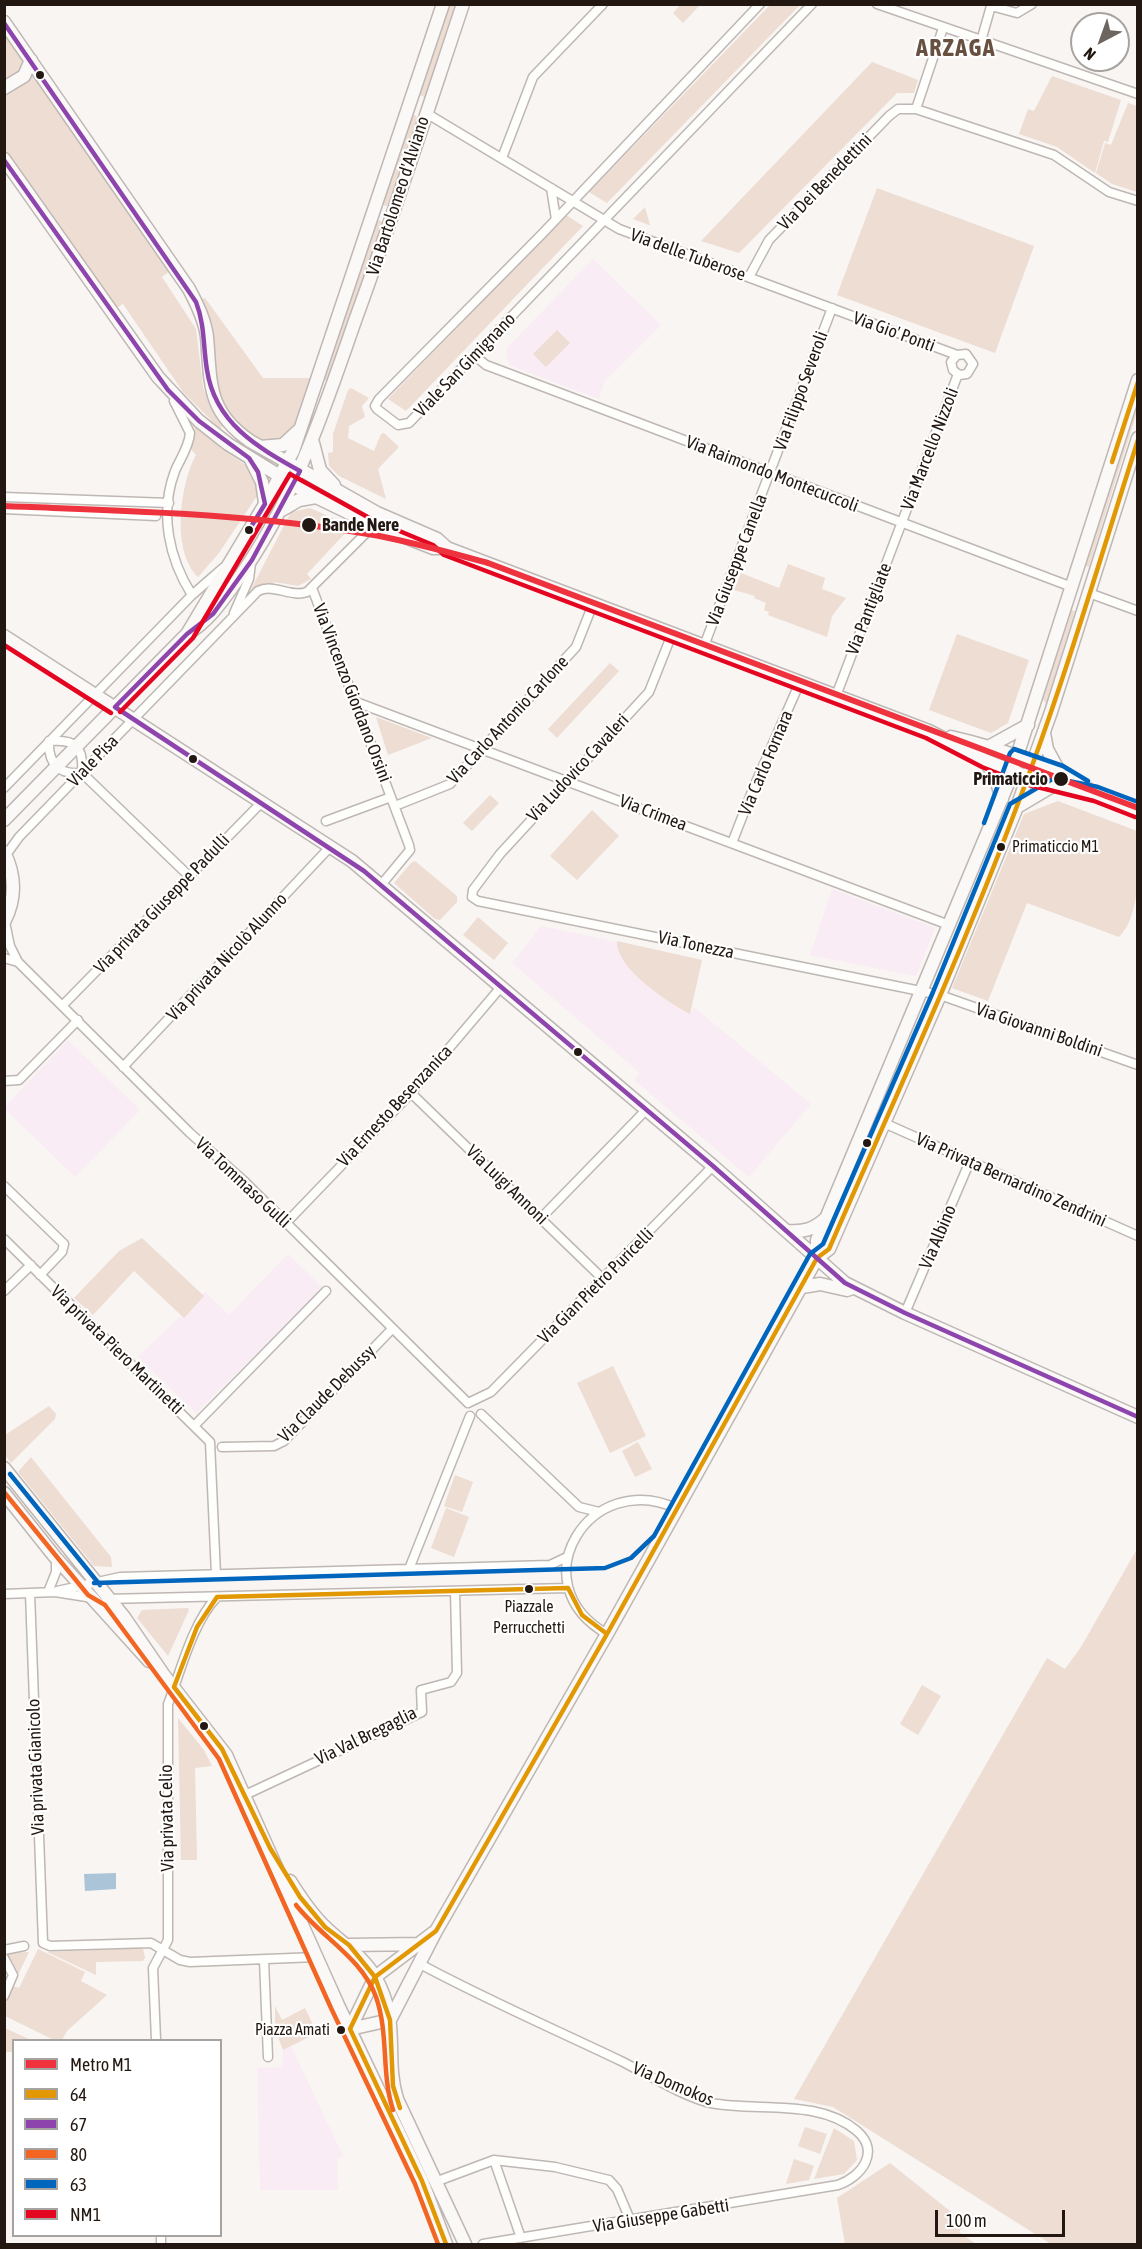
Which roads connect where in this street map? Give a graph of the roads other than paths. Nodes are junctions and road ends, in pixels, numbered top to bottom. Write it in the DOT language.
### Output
graph roads {
  1 [pos="443,4"];
  2 [pos="463,4"];
  3 [pos="590,4"];
  4 [pos="760,4"];
  5 [pos="812,4"];
  6 [pos="877,4"];
  7 [pos="1032,4"];
  8 [pos="601,6"];
  9 [pos="4,22"];
  10 [pos="943,28"];
  11 [pos="981,41"];
  12 [pos="31,60"];
  13 [pos="4,88"];
  14 [pos="1137,94"];
  15 [pos="408,106"];
  16 [pos="916,109"];
  17 [pos="426,113"];
  18 [pos="502,158"];
  19 [pos="4,159"];
  20 [pos="551,188"];
  21 [pos="572,201"];
  22 [pos="1137,201"];
  23 [pos="374,212"];
  24 [pos="392,218"];
  25 [pos="556,219"];
  26 [pos="604,221"];
  27 [pos="749,277"];
  28 [pos="831,308"];
  29 [pos="474,355"];
  30 [pos="957,355"];
  31 [pos="958,374"];
  32 [pos="1137,380"];
  33 [pos="315,383"];
  34 [pos="331,388"];
  35 [pos="168,390"];
  36 [pos="310,400"];
  37 [pos="326,405"];
  38 [pos="301,428"];
  39 [pos="1137,438"];
  40 [pos="313,442"];
  41 [pos="260,447"];
  42 [pos="249,458"];
  43 [pos="287,464"];
  44 [pos="300,471"];
  45 [pos="770,473"];
  46 [pos="280,477"];
  47 [pos="293,485"];
  48 [pos="4,497"];
  49 [pos="316,497"];
  50 [pos="350,497"];
  51 [pos="169,503"];
  52 [pos="265,504"];
  53 [pos="4,509"];
  54 [pos="279,512"];
  55 [pos="156,516"];
  56 [pos="902,523"];
  57 [pos="374,525"];
  58 [pos="447,548"];
  59 [pos="252,560"];
  60 [pos="226,566"];
  61 [pos="1072,587"];
  62 [pos="312,588"];
  63 [pos="1089,593"];
  64 [pos="192,595"];
  65 [pos="593,604"];
  66 [pos="1137,611"];
  67 [pos="232,616"];
  68 [pos="187,634"];
  69 [pos="672,634"];
  70 [pos="4,636"];
  71 [pos="704,646"];
  72 [pos="800,682"];
  73 [pos="96,695"];
  74 [pos="836,696"];
  75 [pos="356,702"];
  76 [pos="115,707"];
  77 [pos="134,719"];
  78 [pos="1028,725"];
  79 [pos="932,732"];
  80 [pos="1044,732"];
  81 [pos="49,741"];
  82 [pos="990,746"];
  83 [pos="76,747"];
  84 [pos="483,749"];
  85 [pos="1017,756"];
  86 [pos="985,760"];
  87 [pos="1034,762"];
  88 [pos="56,767"];
  89 [pos="1012,770"];
  90 [pos="82,773"];
  91 [pos="1060,773"];
  92 [pos="1028,777"];
  93 [pos="566,780"];
  94 [pos="1054,785"];
  95 [pos="4,788"];
  96 [pos="1096,794"];
  97 [pos="391,797"];
  98 [pos="1002,799"];
  99 [pos="262,802"];
  100 [pos="395,806"];
  101 [pos="1017,807"];
  102 [pos="1137,810"];
  103 [pos="4,820"];
  104 [pos="326,821"];
  105 [pos="991,825"];
  106 [pos="1006,835"];
  107 [pos="732,843"];
  108 [pos="330,846"];
  109 [pos="5,854"];
  110 [pos="189,876"];
  111 [pos="381,885"];
  112 [pos="471,895"];
  113 [pos="5,922"];
  114 [pos="949,925"];
  115 [pos="4,958"];
  116 [pos="18,962"];
  117 [pos="934,963"];
  118 [pos="950,969"];
  119 [pos="501,987"];
  120 [pos="922,992"];
  121 [pos="940,996"];
  122 [pos="63,1005"];
  123 [pos="78,1020"];
  124 [pos="898,1050"];
  125 [pos="911,1058"];
  126 [pos="1137,1065"];
  127 [pos="891,1066"];
  128 [pos="123,1067"];
  129 [pos="905,1072"];
  130 [pos="4,1081"];
  131 [pos="411,1093"];
  132 [pos="646,1110"];
  133 [pos="884,1124"];
  134 [pos="853,1156"];
  135 [pos="970,1161"];
  136 [pos="867,1164"];
  137 [pos="713,1166"];
  138 [pos="4,1186"];
  139 [pos="541,1218"];
  140 [pos="826,1218"];
  141 [pos="286,1223"];
  142 [pos="788,1231"];
  143 [pos="1137,1236"];
  144 [pos="4,1239"];
  145 [pos="817,1258"];
  146 [pos="31,1265"];
  147 [pos="40,1275"];
  148 [pos="603,1279"];
  149 [pos="802,1287"];
  150 [pos="854,1288"];
  151 [pos="326,1291"];
  152 [pos="4,1292"];
  153 [pos="905,1313"];
  154 [pos="391,1330"];
  155 [pos="472,1402"];
  156 [pos="481,1414"];
  157 [pos="470,1416"];
  158 [pos="1137,1417"];
  159 [pos="194,1426"];
  160 [pos="222,1447"];
  161 [pos="4,1468"];
  162 [pos="4,1493"];
  163 [pos="579,1507"];
  164 [pos="678,1509"];
  165 [pos="599,1512"];
  166 [pos="578,1531"];
  167 [pos="56,1557"];
  168 [pos="567,1557"];
  169 [pos="409,1569"];
  170 [pos="216,1575"];
  171 [pos="81,1585"];
  172 [pos="568,1588"];
  173 [pos="94,1590"];
  174 [pos="455,1591"];
  175 [pos="52,1592"];
  176 [pos="30,1593"];
  177 [pos="4,1594"];
  178 [pos="217,1598"];
  179 [pos="110,1599"];
  180 [pos="607,1634"];
  181 [pos="163,1674"];
  182 [pos="174,1688"];
  183 [pos="245,1794"];
  184 [pos="270,1848"];
  185 [pos="436,1930"];
  186 [pos="420,1944"];
  187 [pos="349,1945"];
  188 [pos="24,1946"];
  189 [pos="163,1949"];
  190 [pos="4,1950"];
  191 [pos="317,1957"];
  192 [pos="4,1958"];
  193 [pos="264,1960"];
  194 [pos="420,1964"];
  195 [pos="7,1970"];
  196 [pos="375,1977"];
  197 [pos="4,1996"];
  198 [pos="390,2020"];
  199 [pos="350,2029"];
  200 [pos="156,2039"];
  201 [pos="268,2057"];
  202 [pos="494,2160"];
  203 [pos="435,2182"];
  204 [pos="825,2188"];
  205 [pos="631,2222"];
  206 [pos="521,2238"];
  207 [pos="496,2243"];
  208 [pos="446,2244"];
  209 [pos="465,2244"];
  210 [pos="483,2244"];
  1 -- 15 [label="street, Via Bartolomeo d'Alviano"];
  2 -- 17 [label="street, Via Bartolomeo d'Alviano"];
  3 -- 8 [label="street"];
  4 -- 21 [label="street, Viale San Gimignano"];
  5 -- 26 [label="street, Viale San Gimignano"];
  6 -- 10 [label="street"];
  7 -- 11 [label="street"];
  8 -- 18 [label="street"];
  9 -- 12 [label="street"];
  10 -- 11 [label="street"];
  10 -- 16 [label="street"];
  11 -- 14 [label="street"];
  12 -- 13 [label="street"];
  12 -- 41 [label="street"];
  15 -- 17 [label="street"];
  15 -- 23 [label="street, Via Bartolomeo d'Alviano"];
  16 -- 22 [label="street"];
  16 -- 27 [label="street, Via Dei Benedettini"];
  17 -- 18 [label="street, Via delle Tuberose"];
  17 -- 24 [label="street, Via Bartolomeo d'Alviano"];
  18 -- 20 [label="street, Via delle Tuberose"];
  19 -- 35 [label="street"];
  20 -- 21 [label="street, Via delle Tuberose"];
  20 -- 25 [label="street"];
  21 -- 25 [label="street, Viale San Gimignano"];
  21 -- 26 [label="street, Via delle Tuberose"];
  23 -- 24 [label="street"];
  23 -- 33 [label="street, Via Bartolomeo d'Alviano"];
  24 -- 34 [label="street, Via Bartolomeo d'Alviano"];
  25 -- 29 [label="street, Viale San Gimignano"];
  26 -- 27 [label="street, Via delle Tuberose"];
  26 -- 29 [label="street, Viale San Gimignano"];
  27 -- 28 [label="street, Via delle Tuberose"];
  28 -- 30 [label="street, Via Gio' Ponti"];
  28 -- 45 [label="street, Via Filippo Severoli"];
  29 -- 45 [label="street, Via Raimondo Montecuccoli"];
  30 -- 31 [label="street, Via Gio' Ponti"];
  30 -- 31 [label="street, Via Gio' Ponti"];
  31 -- 56 [label="street, Via Marcello Nizzoli"];
  32 -- 61 [label="street"];
  33 -- 34 [label="street"];
  33 -- 36 [label="street"];
  34 -- 37 [label="street"];
  35 -- 42 [label="street"];
  35 -- 51 [label="street"];
  36 -- 37 [label="street"];
  36 -- 38 [label="street"];
  37 -- 40 [label="street"];
  38 -- 41 [label="street"];
  38 -- 43 [label="street"];
  39 -- 63 [label="street"];
  40 -- 44 [label="street"];
  40 -- 50 [label="street"];
  41 -- 43 [label="street"];
  42 -- 46 [label="street"];
  42 -- 52 [label="street"];
  43 -- 44 [label="street"];
  43 -- 46 [label="street"];
  44 -- 47 [label="street"];
  44 -- 50 [label="street"];
  45 -- 56 [label="street, Via Raimondo Montecuccoli"];
  45 -- 71 [label="street, Via Giuseppe Canella"];
  46 -- 47 [label="street"];
  46 -- 52 [label="street"];
  47 -- 49 [label="street"];
  47 -- 54 [label="street"];
  48 -- 51 [label="street"];
  49 -- 54 [label="street"];
  49 -- 57 [label="street"];
  50 -- 58 [label="street"];
  51 -- 64 [label="street"];
  52 -- 60 [label="street"];
  53 -- 55 [label="street"];
  54 -- 59 [label="street"];
  56 -- 61 [label="street, Via Raimondo Montecuccoli"];
  56 -- 74 [label="street, Via Pantigliate"];
  57 -- 58 [label="street"];
  57 -- 62 [label="street"];
  58 -- 65 [label="street"];
  59 -- 67 [label="street"];
  59 -- 68 [label="street"];
  60 -- 64 [label="street"];
  60 -- 68 [label="street"];
  61 -- 63 [label="street, Via Raimondo Montecuccoli"];
  61 -- 78 [label="street"];
  62 -- 67 [label="street"];
  62 -- 75 [label="street, Via Vincenzo Giordano Orsini"];
  63 -- 66 [label="street"];
  63 -- 80 [label="street"];
  64 -- 73 [label="street"];
  65 -- 69 [label="street"];
  65 -- 84 [label="street, Via Carlo Antonio Carlone"];
  67 -- 77 [label="street, Viale Pisa"];
  68 -- 76 [label="street, Viale Pisa"];
  69 -- 71 [label="street"];
  69 -- 93 [label="street, Via Ludovico Cavaleri"];
  70 -- 73 [label="street"];
  71 -- 72 [label="street"];
  72 -- 74 [label="street"];
  72 -- 107 [label="street, Via Carlo Fornara"];
  73 -- 76 [label="street"];
  73 -- 81 [label="street"];
  74 -- 79 [label="street"];
  75 -- 84 [label="street, Via Crimea"];
  75 -- 97 [label="street, Via Vincenzo Giordano Orsini"];
  76 -- 77 [label="street"];
  76 -- 83 [label="street, Viale Pisa"];
  77 -- 90 [label="street, Viale Pisa"];
  77 -- 99 [label="street"];
  78 -- 82 [label="street"];
  78 -- 85 [label="street"];
  79 -- 82 [label="street"];
  79 -- 86 [label="street"];
  80 -- 87 [label="street"];
  80 -- 91 [label="street"];
  81 -- 83 [label="street"];
  81 -- 88 [label="street"];
  81 -- 95 [label="street"];
  82 -- 85 [label="street"];
  83 -- 88 [label="street, Viale Pisa"];
  83 -- 90 [label="street"];
  84 -- 93 [label="street, Via Crimea"];
  84 -- 100 [label="street, Via Carlo Antonio Carlone"];
  85 -- 87 [label="street"];
  85 -- 89 [label="street"];
  86 -- 89 [label="street"];
  86 -- 98 [label="street"];
  87 -- 91 [label="street"];
  87 -- 92 [label="street"];
  88 -- 90 [label="street"];
  88 -- 103 [label="street, Viale Pisa"];
  89 -- 92 [label="street"];
  89 -- 98 [label="street"];
  90 -- 109 [label="street, Viale Pisa"];
  90 -- 110 [label="street"];
  91 -- 96 [label="street"];
  92 -- 94 [label="street"];
  92 -- 101 [label="street"];
  93 -- 107 [label="street, Via Crimea"];
  93 -- 112 [label="street, Via Ludovico Cavaleri"];
  94 -- 96 [label="street"];
  94 -- 101 [label="street"];
  96 -- 102 [label="street"];
  97 -- 100 [label="street, Via Vincenzo Giordano Orsini"];
  97 -- 104 [label="street, Via Vincenzo Giordano Orsini"];
  98 -- 105 [label="street"];
  99 -- 108 [label="street"];
  99 -- 110 [label="street, Via privata Giuseppe Padulli"];
  100 -- 111 [label="street, Via Vincenzo Giordano Orsini"];
  101 -- 106 [label="street"];
  105 -- 106 [label="street"];
  105 -- 114 [label="street"];
  106 -- 118 [label="street"];
  107 -- 114 [label="street, Via Crimea"];
  108 -- 111 [label="street"];
  108 -- 128 [label="street, Via privata Nicolò Alunno"];
  109 -- 113 [label="street"];
  110 -- 122 [label="street, Via privata Giuseppe Padulli"];
  111 -- 119 [label="street"];
  112 -- 120 [label="street, Via Tonezza"];
  113 -- 116 [label="street, Via Tommaso Gulli"];
  114 -- 117 [label="street"];
  115 -- 116 [label="street, Via Tommaso Gulli"];
  116 -- 122 [label="street, Via Tommaso Gulli"];
  117 -- 118 [label="street"];
  117 -- 120 [label="street"];
  118 -- 121 [label="street"];
  119 -- 131 [label="street, Via Ernesto Besenzanica"];
  119 -- 132 [label="street"];
  120 -- 121 [label="street, Via Tonezza"];
  120 -- 124 [label="street"];
  121 -- 125 [label="street"];
  121 -- 126 [label="street, Via Giovanni Boldini"];
  122 -- 123 [label="street, Via Tommaso Gulli"];
  123 -- 128 [label="street, Via Tommaso Gulli"];
  123 -- 130 [label="street"];
  124 -- 125 [label="street"];
  124 -- 127 [label="street"];
  125 -- 129 [label="street"];
  127 -- 129 [label="street"];
  127 -- 134 [label="street"];
  128 -- 141 [label="street, Via Tommaso Gulli"];
  129 -- 133 [label="street"];
  131 -- 139 [label="street, Via Luigi Annoni"];
  131 -- 141 [label="street, Via Ernesto Besenzanica"];
  132 -- 137 [label="street"];
  132 -- 139 [label="street"];
  133 -- 135 [label="street, Via Privata Bernardino Zendrini"];
  133 -- 136 [label="street"];
  134 -- 136 [label="street"];
  134 -- 140 [label="street"];
  135 -- 143 [label="street, Via Privata Bernardino Zendrini"];
  135 -- 153 [label="street, Via Albino"];
  136 -- 145 [label="street"];
  137 -- 142 [label="street"];
  137 -- 148 [label="street, Via Gian Pietro Puricelli"];
  138 -- 147 [label="street, Via privata Piero Martinetti"];
  139 -- 148 [label="street, Via Luigi Annoni"];
  140 -- 142 [label="street"];
  140 -- 145 [label="street"];
  141 -- 154 [label="street, Via Tommaso Gulli"];
  142 -- 145 [label="street"];
  144 -- 146 [label="street, Via privata Piero Martinetti"];
  145 -- 149 [label="street"];
  145 -- 150 [label="street"];
  146 -- 147 [label="street, Via privata Piero Martinetti"];
  146 -- 152 [label="street"];
  147 -- 159 [label="street, Via privata Piero Martinetti"];
  148 -- 155 [label="street, Via Gian Pietro Puricelli"];
  149 -- 150 [label="street"];
  149 -- 164 [label="street"];
  150 -- 153 [label="street"];
  151 -- 159 [label="street, Via privata Piero Martinetti"];
  153 -- 158 [label="street"];
  154 -- 155 [label="street, Via Tommaso Gulli"];
  154 -- 160 [label="street, Via Claude Debussy"];
  155 -- 156 [label="street"];
  155 -- 157 [label="street"];
  156 -- 157 [label="street"];
  156 -- 163 [label="street"];
  157 -- 169 [label="street"];
  159 -- 170 [label="street, Via privata Piero Martinetti"];
  161 -- 173 [label="street"];
  162 -- 167 [label="street"];
  163 -- 165 [label="street"];
  163 -- 166 [label="street"];
  164 -- 165 [label="street"];
  164 -- 180 [label="street"];
  165 -- 166 [label="street"];
  166 -- 168 [label="street"];
  167 -- 171 [label="street"];
  167 -- 175 [label="street"];
  168 -- 169 [label="street"];
  168 -- 172 [label="street"];
  169 -- 170 [label="street"];
  170 -- 173 [label="street"];
  171 -- 173 [label="street"];
  171 -- 175 [label="street"];
  172 -- 174 [label="street"];
  172 -- 180 [label="street"];
  173 -- 175 [label="street"];
  173 -- 179 [label="street"];
  173 -- 181 [label="street"];
  174 -- 178 [label="street"];
  174 -- 183 [label="street, Via Val Bregaglia"];
  175 -- 176 [label="street"];
  176 -- 177 [label="street"];
  176 -- 189 [label="street, Via privata Gianicolo"];
  178 -- 179 [label="street"];
  178 -- 182 [label="street, Via privata Celio"];
  179 -- 181 [label="street"];
  180 -- 185 [label="street"];
  181 -- 182 [label="street"];
  182 -- 183 [label="street"];
  182 -- 189 [label="street, Via privata Celio"];
  183 -- 184 [label="street"];
  184 -- 187 [label="street"];
  184 -- 191 [label="street"];
  185 -- 186 [label="street"];
  185 -- 194 [label="street"];
  186 -- 187 [label="street"];
  186 -- 196 [label="street"];
  187 -- 196 [label="street"];
  188 -- 190 [label="street"];
  189 -- 193 [label="street"];
  189 -- 200 [label="street, Via privata Celio"];
  191 -- 193 [label="street"];
  191 -- 199 [label="street"];
  192 -- 195 [label="street"];
  193 -- 201 [label="street"];
  194 -- 198 [label="street"];
  194 -- 204 [label="street, Via Domokos"];
  195 -- 197 [label="street"];
  196 -- 198 [label="street"];
  196 -- 199 [label="street"];
  198 -- 199 [label="street"];
  198 -- 203 [label="street"];
  199 -- 208 [label="street"];
  202 -- 203 [label="street"];
  202 -- 205 [label="street"];
  202 -- 206 [label="street"];
  203 -- 209 [label="street"];
  204 -- 205 [label="street, Via Giuseppe Gabetti"];
  205 -- 206 [label="street, Via Giuseppe Gabetti"];
  206 -- 207 [label="street, Via Giuseppe Gabetti"];
  207 -- 210 [label="street, Via Giuseppe Gabetti"];
}
